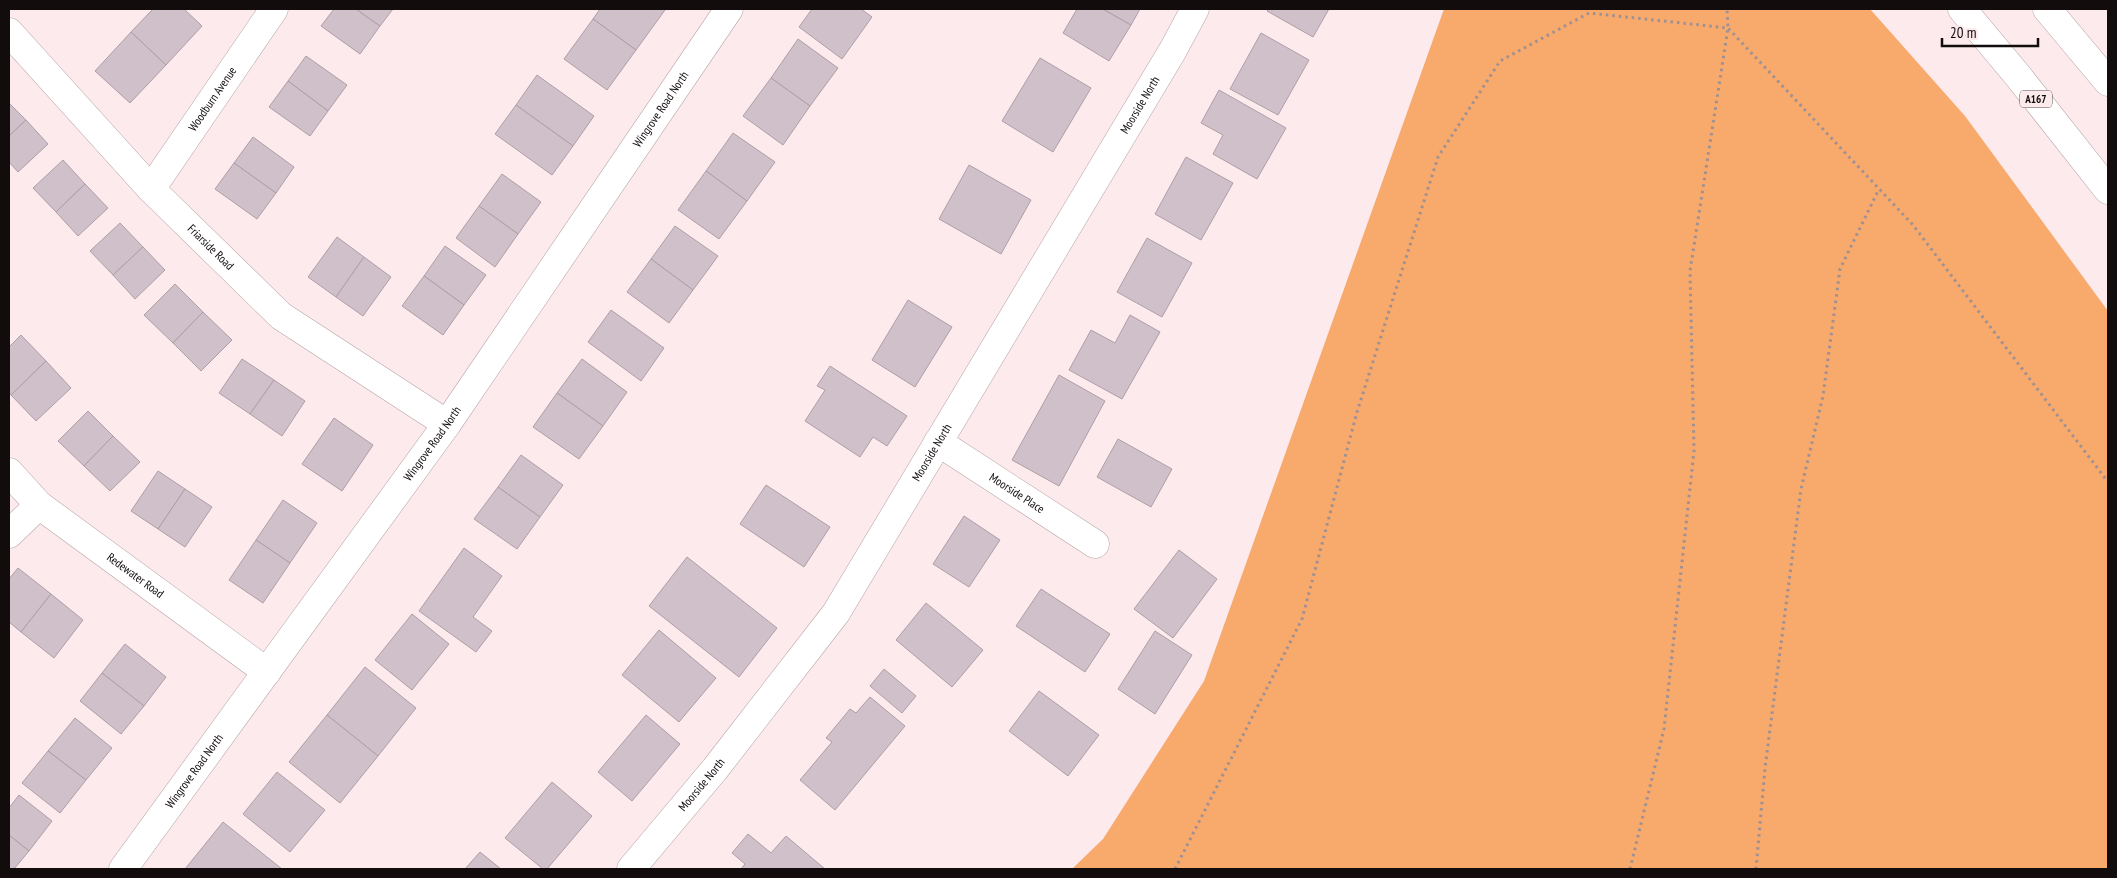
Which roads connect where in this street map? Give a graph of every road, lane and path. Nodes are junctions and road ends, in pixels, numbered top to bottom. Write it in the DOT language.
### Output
graph roads {
  1 [pos="274,9"];
  2 [pos="729,9"];
  3 [pos="1195,9"];
  4 [pos="1727,9"];
  5 [pos="1962,9"];
  6 [pos="2047,9"];
  7 [pos="1728,28"];
  8 [pos="9,32"];
  9 [pos="2108,82"];
  10 [pos="151,189"];
  11 [pos="1879,189"];
  12 [pos="2108,190"];
  13 [pos="447,424"];
  14 [pos="938,442"];
  15 [pos="9,472"];
  16 [pos="2108,482"];
  17 [pos="39,505"];
  18 [pos="9,534"];
  19 [pos="1095,544"];
  20 [pos="267,672"];
  21 [pos="123,869"];
  22 [pos="631,869"];
  23 [pos="1175,869"];
  24 [pos="1630,869"];
  25 [pos="1756,869"];
  1 -- 10 [label="main road, Woodburn Avenue"];
  2 -- 13 [label="main road, Wingrove Road North"];
  3 -- 14 [label="main road, Moorside North"];
  4 -- 7 [label="path"];
  5 -- 12 [label="main road, A167"];
  6 -- 9 [label="main road"];
  7 -- 11 [label="path"];
  7 -- 23 [label="path"];
  7 -- 24 [label="path"];
  8 -- 10 [label="main road, Friarside Road"];
  10 -- 13 [label="main road, Friarside Road"];
  11 -- 16 [label="path"];
  11 -- 25 [label="path"];
  13 -- 20 [label="main road, Wingrove Road North"];
  14 -- 19 [label="main road, Moorside Place"];
  14 -- 22 [label="main road, Moorside North"];
  15 -- 17 [label="main road, Redewater Road"];
  17 -- 18 [label="main road"];
  17 -- 20 [label="main road, Redewater Road"];
  20 -- 21 [label="main road, Wingrove Road North"];
}
